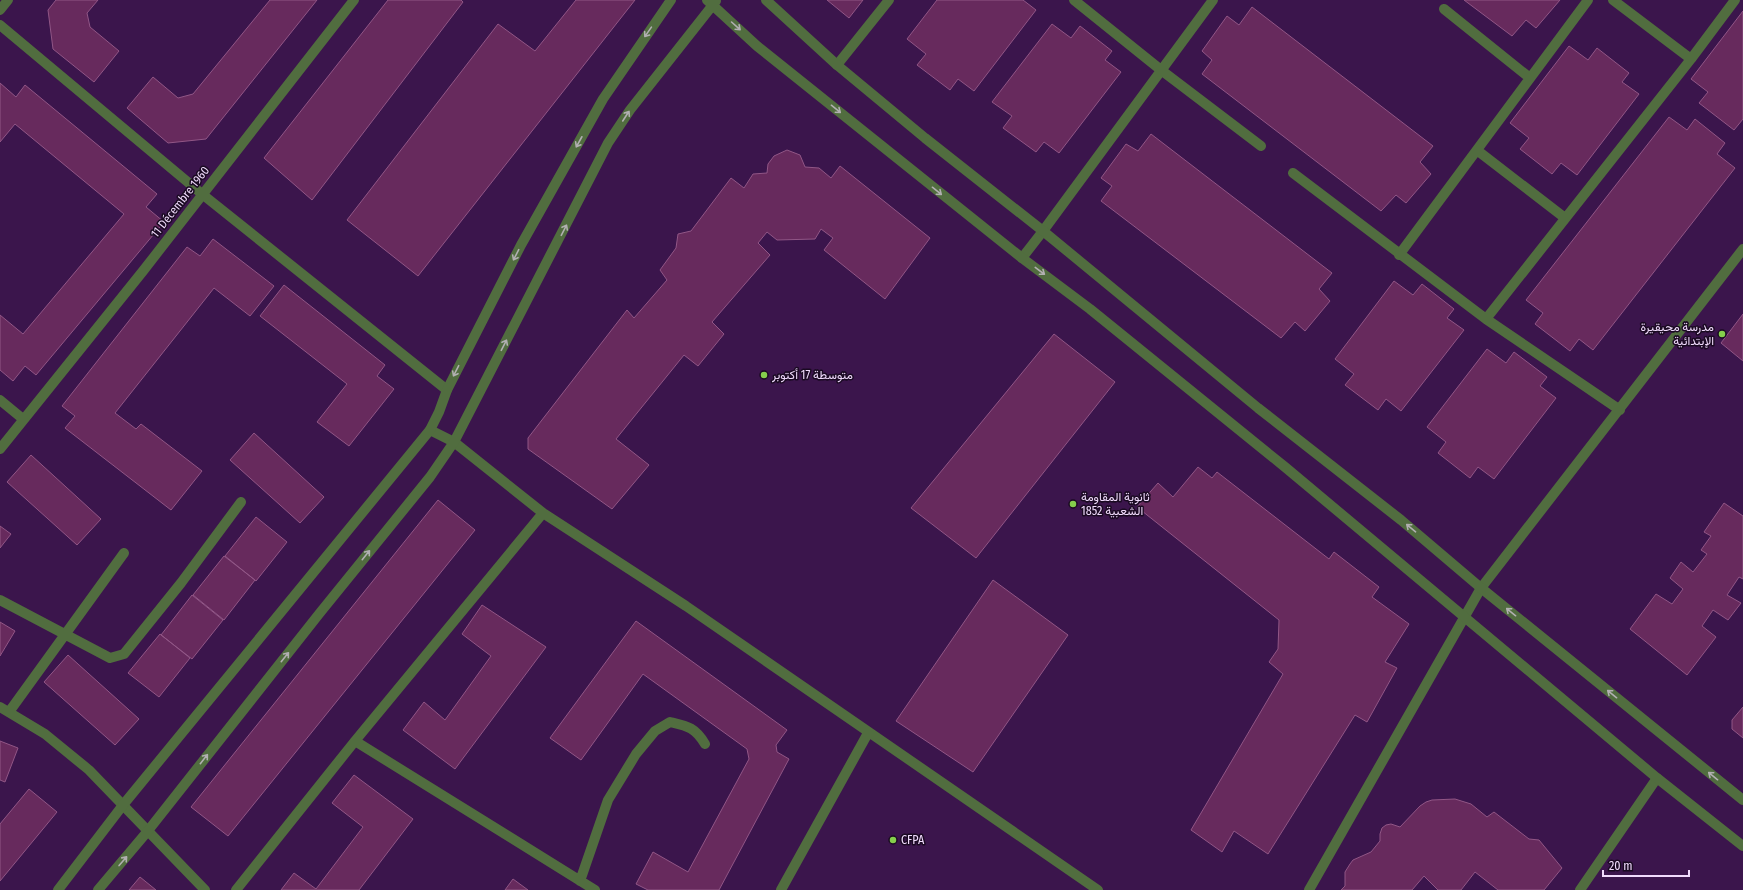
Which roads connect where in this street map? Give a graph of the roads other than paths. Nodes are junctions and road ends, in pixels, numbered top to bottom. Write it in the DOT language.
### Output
graph roads {
  1 [pos="8,0"];
  2 [pos="354,0"];
  3 [pos="671,0"];
  4 [pos="766,0"];
  5 [pos="889,0"];
  6 [pos="1074,0"];
  7 [pos="1213,0"];
  8 [pos="1588,0"];
  9 [pos="1613,0"];
  10 [pos="1735,0"];
  11 [pos="712,2"];
  12 [pos="1444,9"];
  13 [pos="0,10"];
  14 [pos="0,25"];
  15 [pos="1691,59"];
  16 [pos="837,65"];
  17 [pos="1161,70"];
  18 [pos="1530,78"];
  19 [pos="1261,146"];
  20 [pos="1478,151"];
  21 [pos="1293,173"];
  22 [pos="202,194"];
  23 [pos="1565,218"];
  24 [pos="1043,231"];
  25 [pos="1743,249"];
  26 [pos="1399,255"];
  27 [pos="1022,258"];
  28 [pos="1486,319"];
  29 [pos="447,390"];
  30 [pos="0,400"];
  31 [pos="1620,410"];
  32 [pos="23,419"];
  33 [pos="430,430"];
  34 [pos="454,442"];
  35 [pos="0,449"];
  36 [pos="241,502"];
  37 [pos="543,513"];
  38 [pos="124,553"];
  39 [pos="1481,588"];
  40 [pos="0,600"];
  41 [pos="1464,617"];
  42 [pos="65,634"];
  43 [pos="4,709"];
  44 [pos="868,732"];
  45 [pos="355,741"];
  46 [pos="705,744"];
  47 [pos="1657,778"];
  48 [pos="1743,800"];
  49 [pos="123,805"];
  50 [pos="147,832"];
  51 [pos="1743,846"];
  52 [pos="580,881"];
  53 [pos="58,890"];
  54 [pos="98,890"];
  55 [pos="205,890"];
  56 [pos="236,890"];
  57 [pos="595,890"];
  58 [pos="781,890"];
  59 [pos="1098,890"];
  60 [pos="1309,890"];
  61 [pos="1580,890"];
  1 -- 13 [label="street"];
  2 -- 22 [label="street, 11 Décembre 1960"];
  3 -- 29 [label="street, one-way"];
  4 -- 16 [label="street"];
  5 -- 16 [label="street"];
  6 -- 17 [label="street"];
  7 -- 17 [label="street"];
  8 -- 18 [label="street"];
  9 -- 15 [label="street"];
  10 -- 15 [label="street"];
  11 -- 27 [label="street, one-way"];
  34 -- 11 [label="street, one-way"];
  12 -- 18 [label="street"];
  14 -- 22 [label="street"];
  15 -- 23 [label="street"];
  16 -- 24 [label="street"];
  17 -- 19 [label="street"];
  17 -- 24 [label="street"];
  18 -- 20 [label="street"];
  20 -- 23 [label="street"];
  20 -- 26 [label="street"];
  21 -- 26 [label="street"];
  22 -- 29 [label="street"];
  22 -- 32 [label="street, 11 Décembre 1960"];
  23 -- 28 [label="street"];
  24 -- 27 [label="street"];
  39 -- 24 [label="street, one-way"];
  25 -- 31 [label="street"];
  26 -- 28 [label="street"];
  27 -- 41 [label="street, one-way"];
  28 -- 31 [label="street"];
  29 -- 33 [label="street"];
  30 -- 32 [label="street"];
  31 -- 39 [label="street"];
  32 -- 35 [label="street, 11 Décembre 1960"];
  33 -- 34 [label="street"];
  33 -- 49 [label="street"];
  34 -- 37 [label="street"];
  50 -- 34 [label="street, one-way"];
  36 -- 42 [label="street"];
  37 -- 44 [label="street"];
  37 -- 45 [label="street"];
  38 -- 42 [label="street"];
  39 -- 41 [label="street"];
  48 -- 39 [label="street, one-way"];
  40 -- 42 [label="street"];
  41 -- 47 [label="street"];
  41 -- 60 [label="street"];
  42 -- 43 [label="street"];
  43 -- 49 [label="street"];
  44 -- 58 [label="street"];
  44 -- 59 [label="street"];
  45 -- 52 [label="street"];
  45 -- 56 [label="street"];
  46 -- 52 [label="street"];
  47 -- 51 [label="street"];
  47 -- 61 [label="street"];
  49 -- 50 [label="street"];
  49 -- 53 [label="street"];
  54 -- 50 [label="street, one-way"];
  50 -- 55 [label="street"];
  52 -- 57 [label="street"];
}
